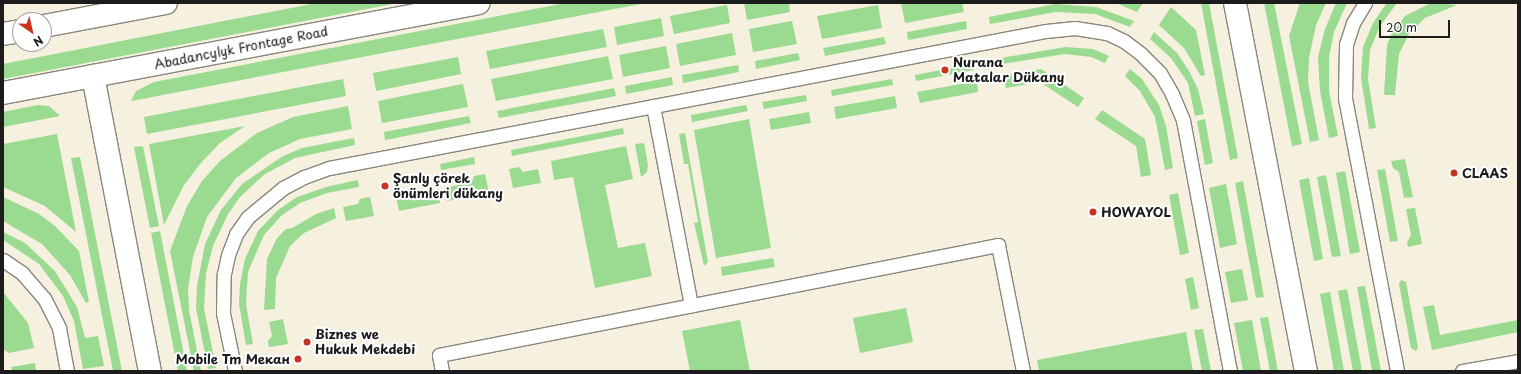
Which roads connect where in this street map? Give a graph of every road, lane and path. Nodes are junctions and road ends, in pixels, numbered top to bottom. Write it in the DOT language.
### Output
graph roads {
  1 [pos="166,3"];
  2 [pos="479,3"];
  3 [pos="1235,3"];
  4 [pos="1365,3"];
  5 [pos="52,24"];
  6 [pos="92,76"];
  7 [pos="3,94"];
  8 [pos="653,106"];
  9 [pos="3,260"];
  10 [pos="691,305"];
  11 [pos="1518,361"];
  12 [pos="1501,368"];
  13 [pos="67,371"];
  14 [pos="150,371"];
  15 [pos="235,371"];
  16 [pos="442,371"];
  17 [pos="1023,371"];
  18 [pos="1230,371"];
  19 [pos="1306,371"];
  20 [pos="1397,371"];
  21 [pos="1462,371"];
  1 -- 5 [label="street"];
  2 -- 6 [label="street, Abadancylyk Frontage Road"];
  3 -- 19 [label="street"];
  4 -- 20 [label="lane"];
  6 -- 7 [label="street, Abadancylyk Frontage Road"];
  6 -- 14 [label="street"];
  8 -- 10 [label="lane"];
  8 -- 15 [label="lane"];
  8 -- 18 [label="lane"];
  9 -- 13 [label="lane"];
  10 -- 16 [label="lane"];
  10 -- 17 [label="lane"];
  11 -- 12 [label="lane"];
  12 -- 21 [label="lane"];
}
